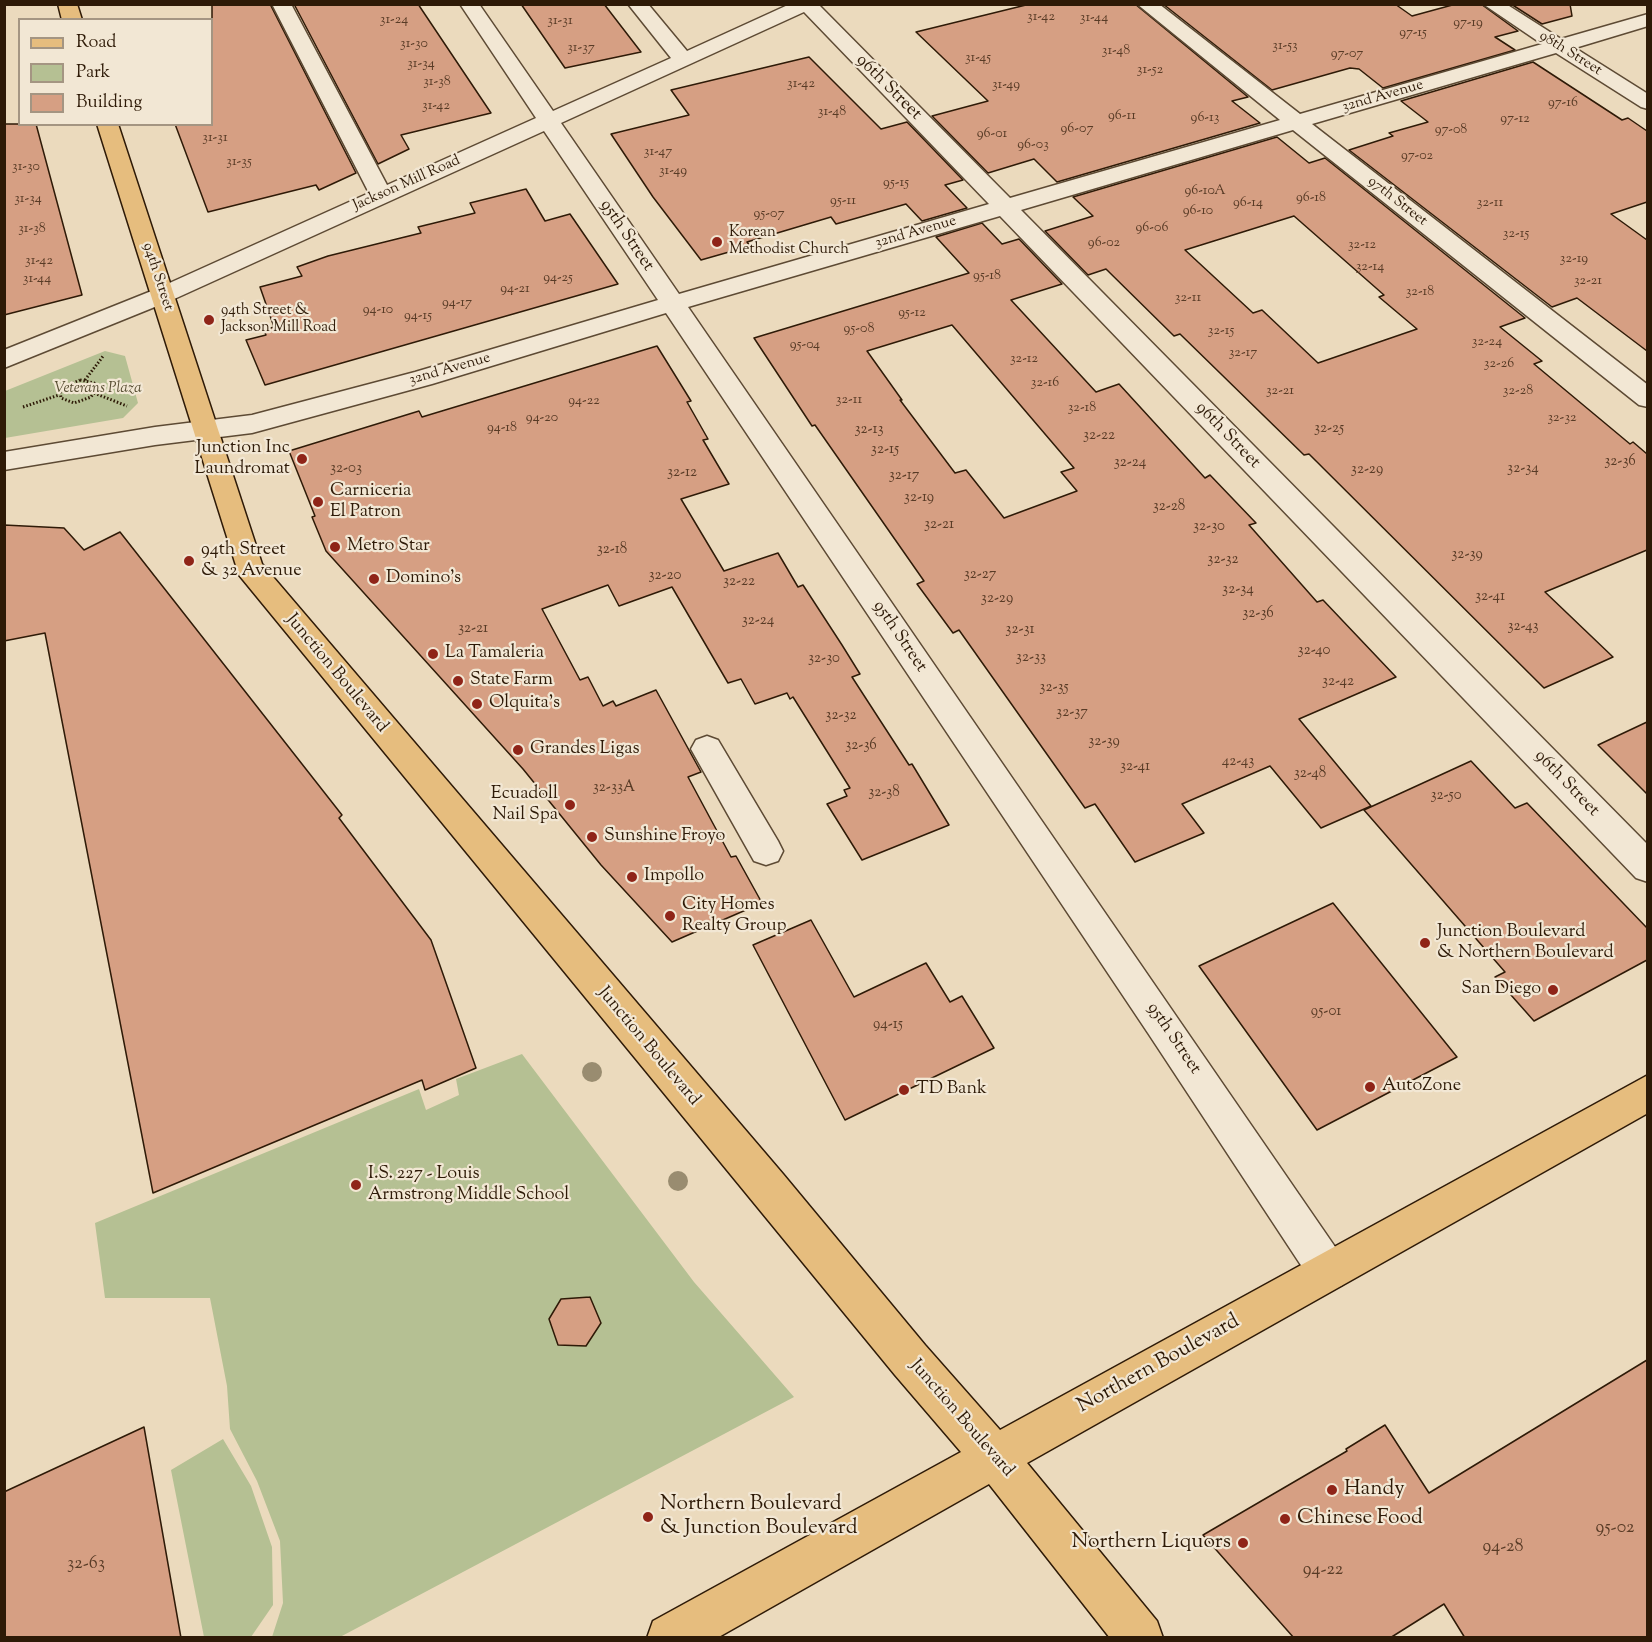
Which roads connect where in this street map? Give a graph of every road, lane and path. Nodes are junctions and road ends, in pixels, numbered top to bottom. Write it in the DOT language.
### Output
graph roads {
  1 [pos="281,4"];
  2 [pos="469,4"];
  3 [pos="637,4"];
  4 [pos="1146,4"];
  5 [pos="1492,4"];
  6 [pos="807,5"];
  7 [pos="1647,20"];
  8 [pos="1558,46"];
  9 [pos="684,60"];
  10 [pos="1647,104"];
  11 [pos="548,120"];
  12 [pos="1296,122"];
  13 [pos="108,126"];
  14 [pos="382,195"];
  15 [pos="1005,207"];
  16 [pos="163,295"];
  17 [pos="671,304"];
  18 [pos="4,360"];
  19 [pos="94,393"];
  20 [pos="59,395"];
  21 [pos="1647,399"];
  22 [pos="127,406"];
  23 [pos="23,407"];
  24 [pos="205,430"];
  25 [pos="4,461"];
  26 [pos="707,749"];
  27 [pos="766,851"];
  28 [pos="1647,867"];
  29 [pos="1647,1093"];
  30 [pos="1328,1271"];
  31 [pos="995,1457"];
  32 [pos="670,1638"];
  33 [pos="1140,1638"];
  1 -- 14 [label="street"];
  2 -- 11 [label="street, 95th Street"];
  3 -- 9 [label="street"];
  4 -- 12 [label="street, 97th Street"];
  5 -- 8 [label="street, 98th Street"];
  6 -- 9 [label="street, Jackson Mill Road"];
  6 -- 15 [label="street, 96th Street"];
  7 -- 8 [label="street, 32nd Avenue"];
  8 -- 10 [label="street, 98th Street"];
  8 -- 12 [label="street, 32nd Avenue"];
  9 -- 11 [label="street, Jackson Mill Road"];
  11 -- 14 [label="street, Jackson Mill Road"];
  11 -- 17 [label="street, 95th Street"];
  12 -- 15 [label="street, 32nd Avenue"];
  12 -- 21 [label="street, 97th Street"];
  13 -- 16 [label="main road, 94th Street"];
  14 -- 16 [label="street, Jackson Mill Road"];
  15 -- 17 [label="street, 32nd Avenue"];
  15 -- 28 [label="street, 96th Street"];
  16 -- 18 [label="street, Jackson Mill Road"];
  16 -- 24 [label="main road, 94th Street"];
  17 -- 24 [label="street, 32nd Avenue"];
  17 -- 30 [label="street, 95th Street"];
  19 -- 20 [label="path"];
  19 -- 20 [label="path"];
  19 -- 22 [label="path"];
  20 -- 23 [label="path"];
  24 -- 25 [label="street, 32nd Avenue"];
  24 -- 31 [label="main road, Junction Boulevard"];
  26 -- 27 [label="street"];
  29 -- 30 [label="main road, Northern Boulevard"];
  30 -- 31 [label="main road, Northern Boulevard"];
  31 -- 32 [label="main road, Northern Boulevard"];
  31 -- 33 [label="main road, Junction Boulevard"];
}
